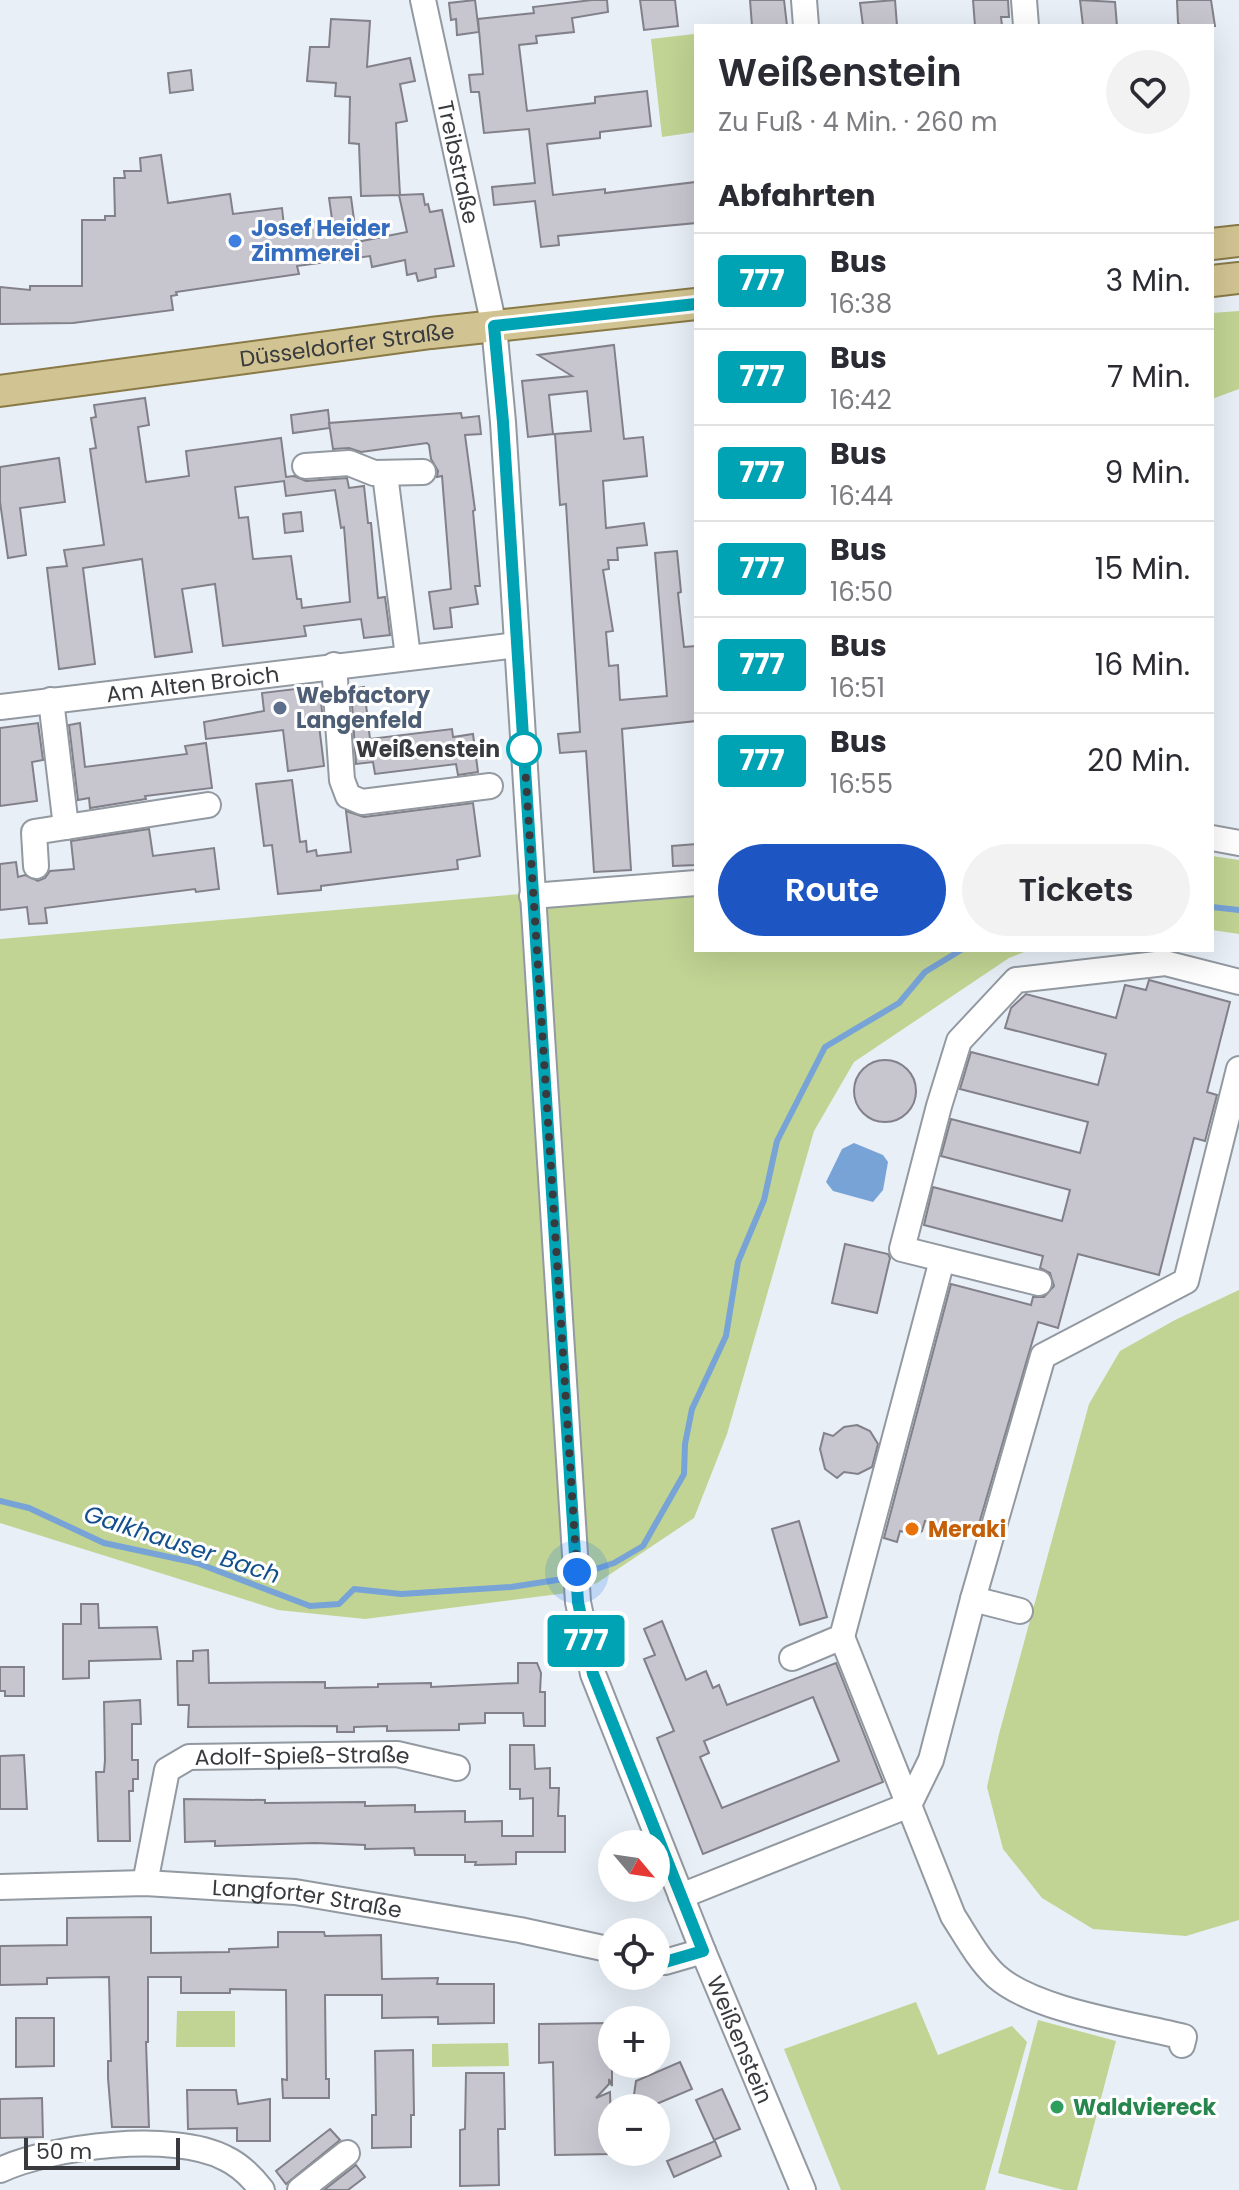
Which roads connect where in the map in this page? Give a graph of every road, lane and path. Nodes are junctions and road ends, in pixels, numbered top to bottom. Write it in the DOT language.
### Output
graph roads {
  1 [pos="423,0"];
  2 [pos="804,0"];
  3 [pos="1024,0"];
  4 [pos="806,24"];
  5 [pos="1026,24"];
  6 [pos="1239,241"];
  7 [pos="1214,244"];
  8 [pos="1239,278"];
  9 [pos="1214,281"];
  10 [pos="694,304"];
  11 [pos="494,326"];
  12 [pos="0,391"];
  13 [pos="305,466"];
  14 [pos="423,472"];
  15 [pos="385,474"];
  16 [pos="517,645"];
  17 [pos="408,657"];
  18 [pos="334,665"];
  19 [pos="51,700"];
  20 [pos="0,707"];
  21 [pos="490,786"];
  22 [pos="208,805"];
  23 [pos="66,827"];
  24 [pos="1214,838"];
  25 [pos="1239,843"];
  26 [pos="36,866"];
  27 [pos="694,883"];
  28 [pos="532,896"];
  29 [pos="1239,982"];
  30 [pos="1239,1069"];
  31 [pos="942,1260"];
  32 [pos="1039,1283"];
  33 [pos="973,1599"];
  34 [pos="1020,1611"];
  35 [pos="842,1637"];
  36 [pos="792,1658"];
  37 [pos="457,1768"];
  38 [pos="909,1805"];
  39 [pos="145,1883"];
  40 [pos="0,1887"];
  41 [pos="681,1896"];
  42 [pos="598,1947"];
  43 [pos="703,1951"];
  44 [pos="670,1961"];
  45 [pos="1182,2045"];
  46 [pos="347,2153"];
  47 [pos="0,2170"];
  48 [pos="262,2190"];
  49 [pos="300,2190"];
  50 [pos="803,2190"];
  1 -- 11 [label="street, Treibstraße"];
  2 -- 4 [label="street"];
  3 -- 5 [label="street"];
  6 -- 7 [label="main road"];
  8 -- 9 [label="main road"];
  10 -- 11 [label="main road, Düsseldorfer Straße"];
  11 -- 12 [label="main road, Düsseldorfer Straße"];
  11 -- 16 [label="street, Weißenstein"];
  13 -- 15 [label="street"];
  14 -- 15 [label="street"];
  15 -- 17 [label="street"];
  16 -- 17 [label="street, Am Alten Broich"];
  16 -- 28 [label="street, Weißenstein"];
  17 -- 18 [label="street, Am Alten Broich"];
  18 -- 19 [label="street, Am Alten Broich"];
  18 -- 21 [label="street"];
  19 -- 20 [label="street, Am Alten Broich"];
  19 -- 23 [label="street"];
  22 -- 23 [label="street"];
  23 -- 26 [label="street"];
  24 -- 25 [label="street"];
  27 -- 28 [label="street"];
  28 -- 41 [label="street, Weißenstein"];
  29 -- 31 [label="street"];
  30 -- 33 [label="street"];
  31 -- 32 [label="street"];
  31 -- 35 [label="street"];
  33 -- 34 [label="street"];
  33 -- 38 [label="street"];
  35 -- 36 [label="street"];
  35 -- 38 [label="street"];
  37 -- 39 [label="street, Adolf-Spieß-Straße"];
  38 -- 41 [label="street"];
  38 -- 45 [label="street"];
  39 -- 40 [label="street, Langforter Straße"];
  39 -- 42 [label="street, Langforter Straße"];
  41 -- 43 [label="street, Weißenstein"];
  43 -- 44 [label="street"];
  43 -- 50 [label="street, Weißenstein"];
  46 -- 49 [label="street"];
  47 -- 48 [label="street"];
}
